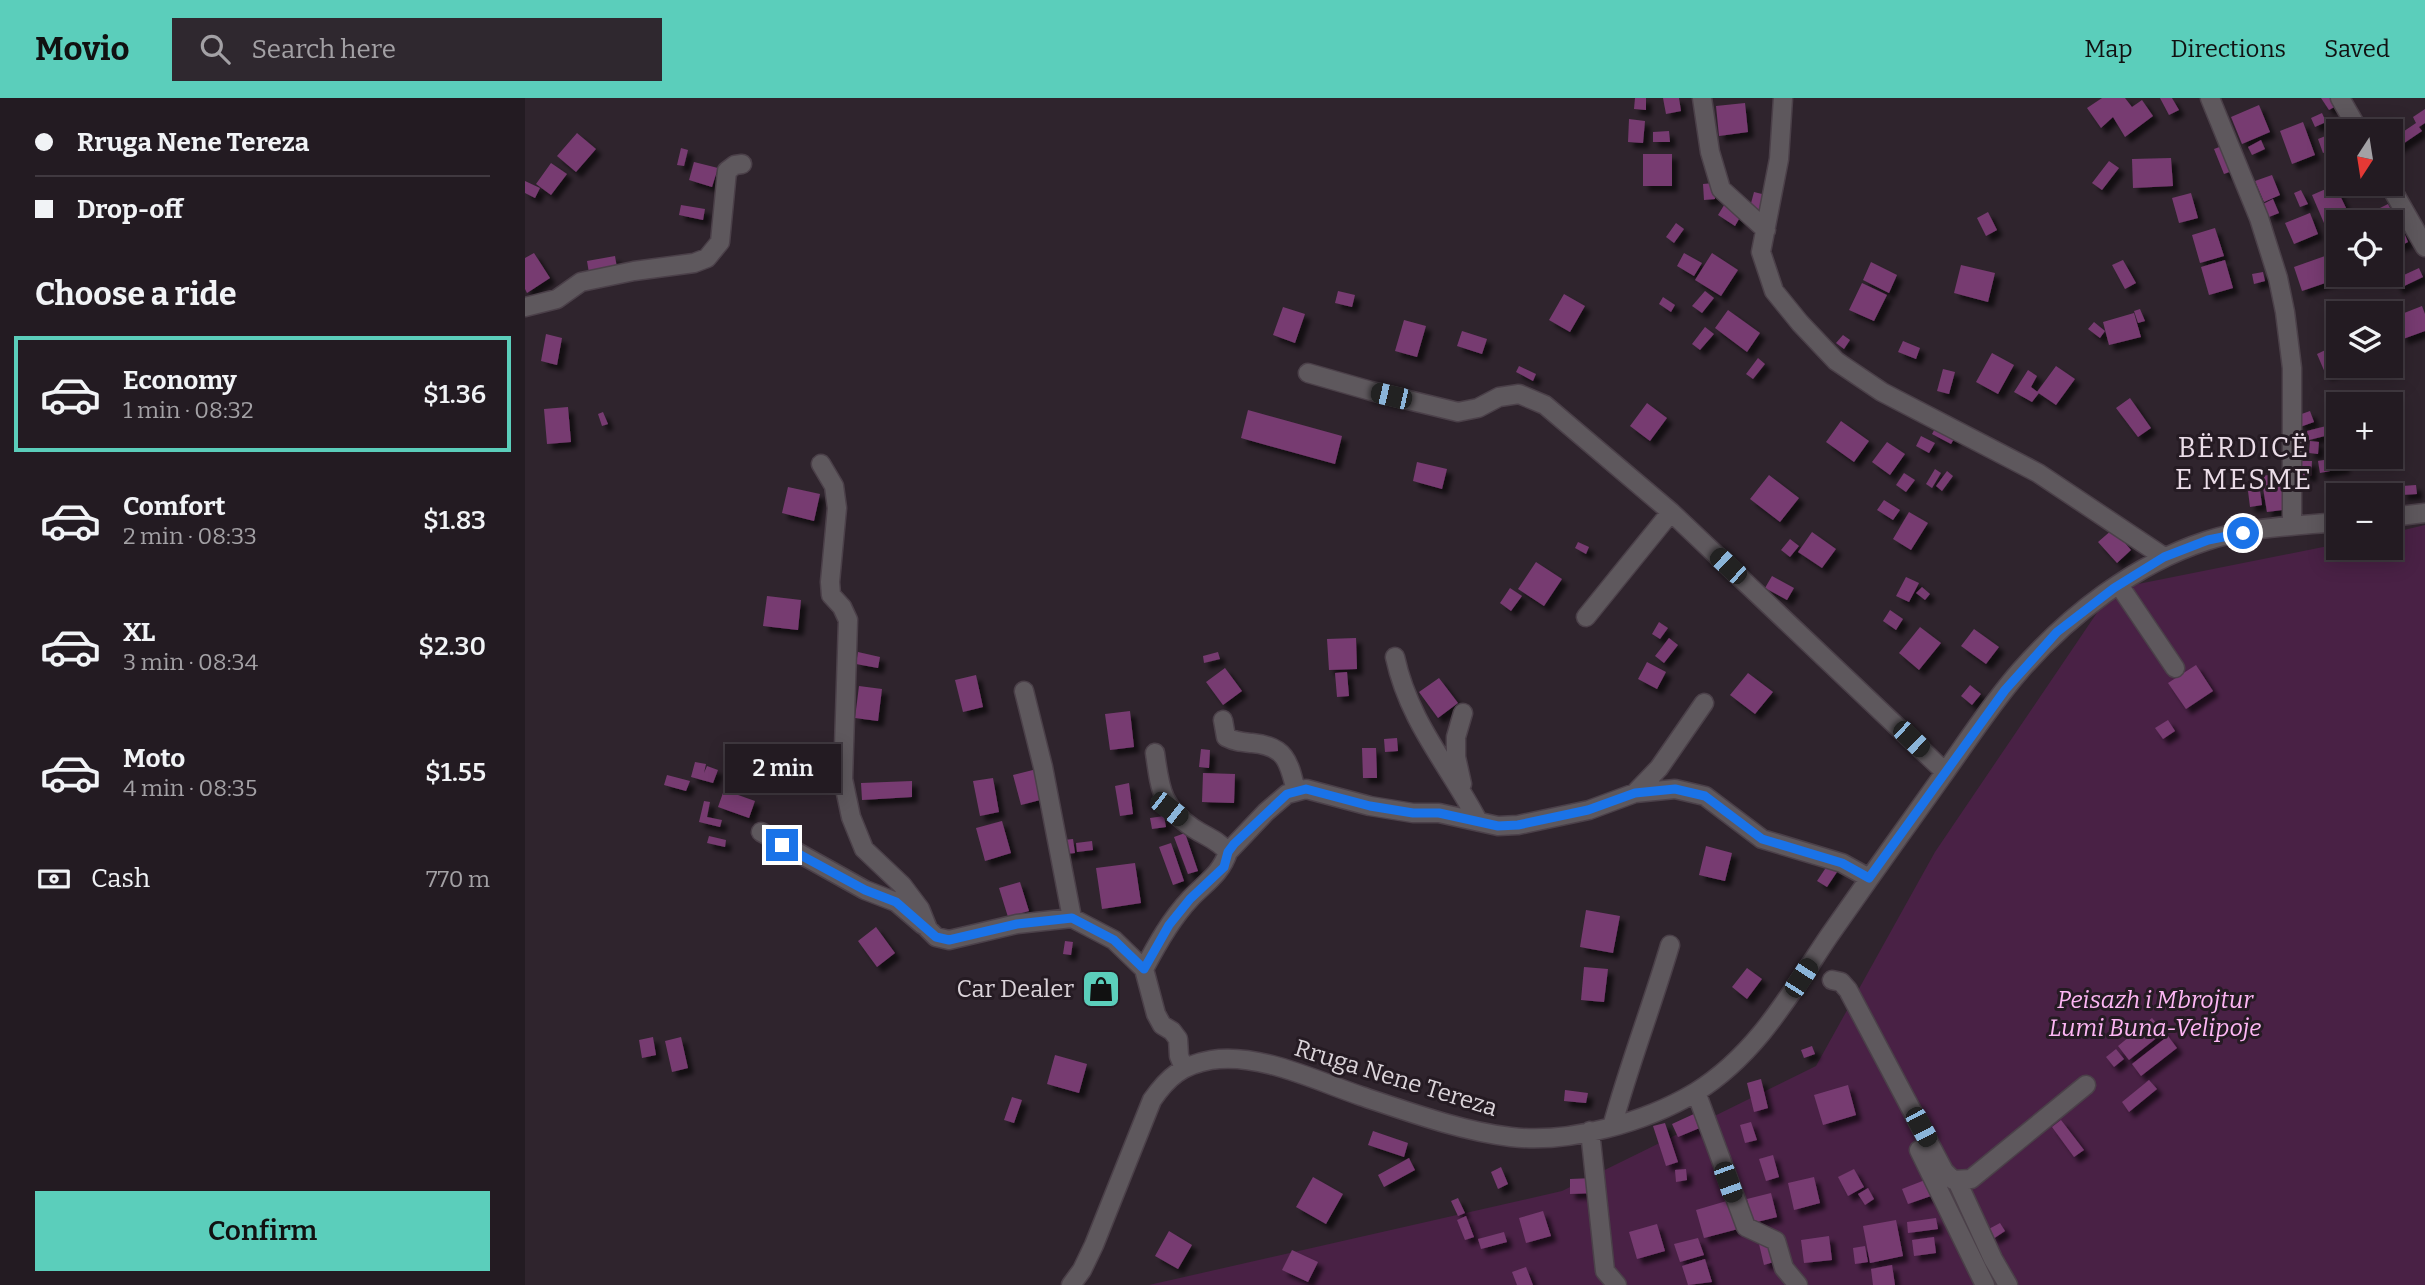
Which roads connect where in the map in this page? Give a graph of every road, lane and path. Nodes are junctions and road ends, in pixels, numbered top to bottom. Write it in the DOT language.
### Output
graph roads {
  1 [pos="1702,98"];
  2 [pos="1783,98"];
  3 [pos="2210,98"];
  4 [pos="2340,98"];
  5 [pos="2352,119"];
  6 [pos="743,164"];
  7 [pos="2396,196"];
  8 [pos="1766,230"];
  9 [pos="2425,247"];
  10 [pos="525,307"];
  11 [pos="1308,373"];
  12 [pos="821,464"];
  13 [pos="1671,512"];
  14 [pos="2425,513"];
  15 [pos="2403,515"];
  16 [pos="2326,523"];
  17 [pos="2292,526"];
  18 [pos="2164,557"];
  19 [pos="2119,585"];
  20 [pos="1586,617"];
  21 [pos="1395,657"];
  22 [pos="2175,668"];
  23 [pos="1024,691"];
  24 [pos="1704,703"];
  25 [pos="1463,713"];
  26 [pos="1223,720"];
  27 [pos="1155,753"];
  28 [pos="1945,772"];
  29 [pos="1296,791"];
  30 [pos="1462,791"];
  31 [pos="1635,793"];
  32 [pos="1478,821"];
  33 [pos="761,832"];
  34 [pos="1228,852"];
  35 [pos="1869,878"];
  36 [pos="1072,918"];
  37 [pos="928,929"];
  38 [pos="1670,945"];
  39 [pos="1815,957"];
  40 [pos="1144,969"];
  41 [pos="1832,980"];
  42 [pos="1184,1068"];
  43 [pos="2087,1085"];
  44 [pos="1696,1092"];
  45 [pos="1612,1127"];
  46 [pos="1590,1131"];
  47 [pos="1957,1181"];
  48 [pos="1072,1285"];
  49 [pos="1617,1285"];
  50 [pos="1798,1285"];
  51 [pos="1985,1285"];
  52 [pos="2008,1285"];
  1 -- 8 [label="street"];
  2 -- 8 [label="street"];
  3 -- 17 [label="street"];
  4 -- 5 [label="street"];
  6 -- 10 [label="street"];
  7 -- 9 [label="street"];
  8 -- 18 [label="street"];
  11 -- 13 [label="street"];
  12 -- 37 [label="street"];
  13 -- 20 [label="street"];
  13 -- 28 [label="street"];
  14 -- 15 [label="street"];
  16 -- 17 [label="street, Rruga Nene Tereza"];
  17 -- 18 [label="street, Rruga Nene Tereza"];
  18 -- 19 [label="street, Rruga Nene Tereza"];
  19 -- 22 [label="street"];
  19 -- 28 [label="street, Rruga Nene Tereza"];
  21 -- 30 [label="street"];
  23 -- 36 [label="street"];
  24 -- 31 [label="street"];
  25 -- 30 [label="street"];
  26 -- 29 [label="street"];
  27 -- 34 [label="street"];
  28 -- 35 [label="street, Rruga Nene Tereza"];
  29 -- 32 [label="street"];
  29 -- 34 [label="street"];
  30 -- 32 [label="street"];
  31 -- 32 [label="street"];
  31 -- 35 [label="street"];
  33 -- 37 [label="street"];
  34 -- 40 [label="street"];
  35 -- 39 [label="street, Rruga Nene Tereza"];
  36 -- 37 [label="street"];
  36 -- 40 [label="street"];
  38 -- 45 [label="street"];
  39 -- 41 [label="street"];
  39 -- 44 [label="street, Rruga Nene Tereza"];
  40 -- 42 [label="street"];
  41 -- 47 [label="street"];
  41 -- 51 [label="street"];
  42 -- 46 [label="street, Rruga Nene Tereza"];
  42 -- 48 [label="street, Rruga Nene Tereza"];
  43 -- 47 [label="street"];
  44 -- 45 [label="street, Rruga Nene Tereza"];
  44 -- 50 [label="street"];
  45 -- 46 [label="street, Rruga Nene Tereza"];
  46 -- 49 [label="street"];
  47 -- 52 [label="street"];
}
